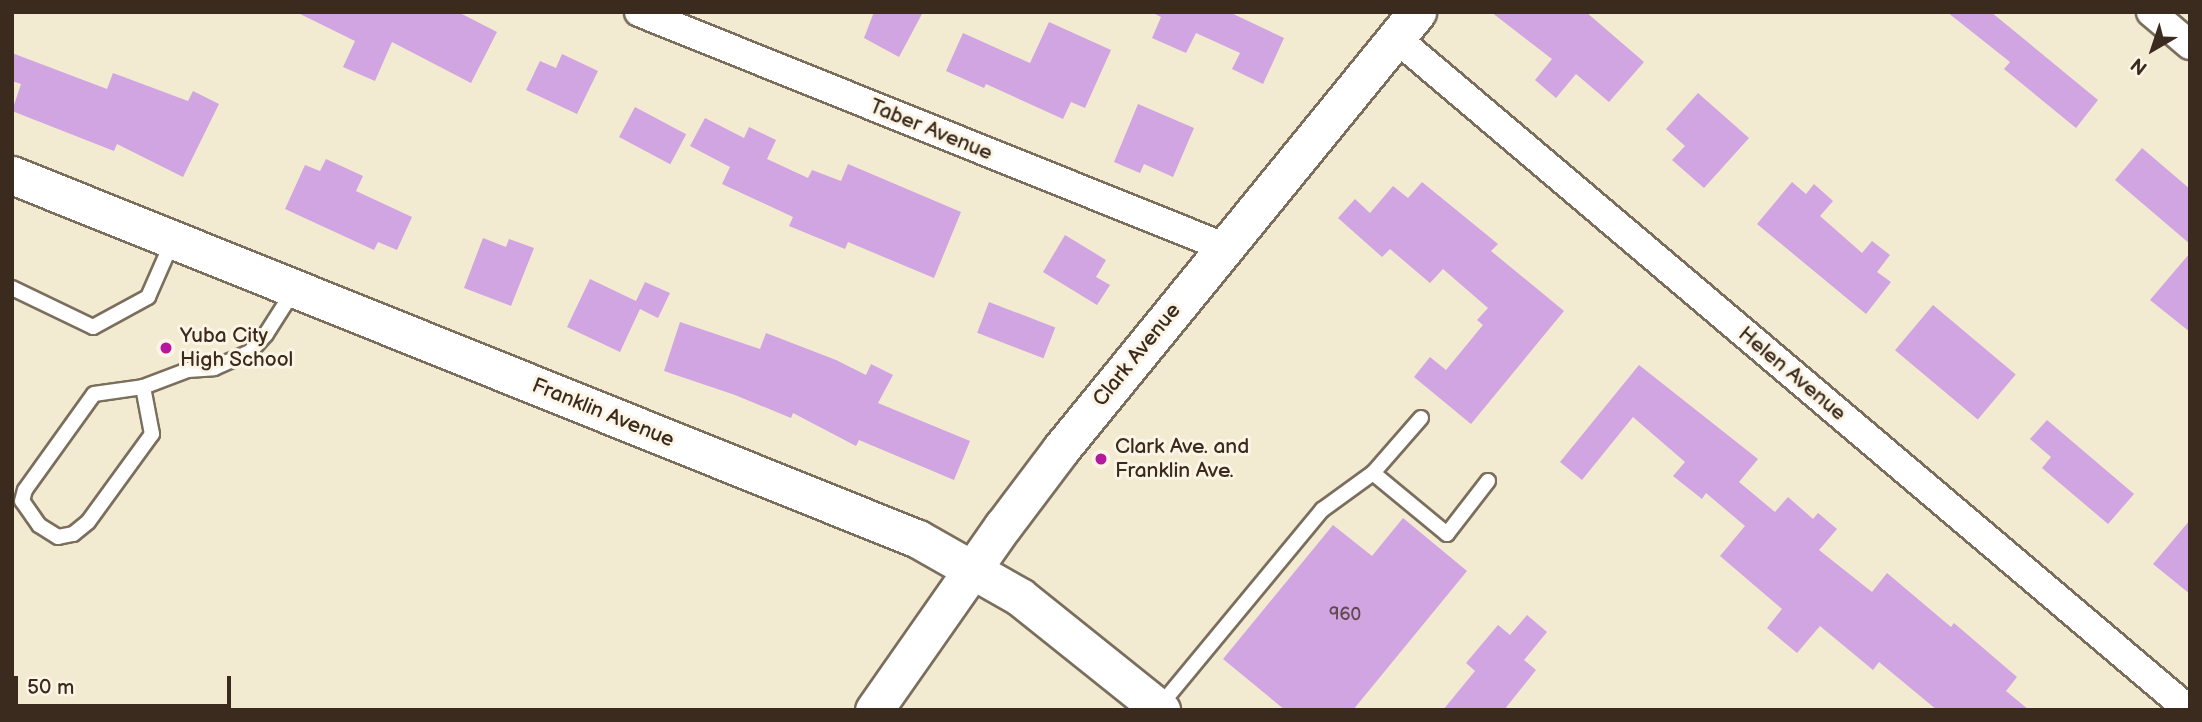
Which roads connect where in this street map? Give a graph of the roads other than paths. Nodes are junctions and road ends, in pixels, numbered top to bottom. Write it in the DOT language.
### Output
graph roads {
  1 [pos="639,12"];
  2 [pos="2151,12"];
  3 [pos="1406,25"];
  4 [pos="2190,45"];
  5 [pos="12,175"];
  6 [pos="173,240"];
  7 [pos="1224,247"];
  8 [pos="12,288"];
  9 [pos="295,289"];
  10 [pos="143,387"];
  11 [pos="1421,418"];
  12 [pos="1373,473"];
  13 [pos="1488,481"];
  14 [pos="974,569"];
  15 [pos="1159,709"];
  16 [pos="874,710"];
  17 [pos="2189,710"];
  1 -- 7 [label="street, Taber Avenue"];
  2 -- 4 [label="street"];
  3 -- 7 [label="street, Clark Avenue"];
  3 -- 17 [label="street, Helen Avenue"];
  5 -- 6 [label="street, Franklin Avenue"];
  6 -- 8 [label="lane"];
  6 -- 9 [label="street, Franklin Avenue"];
  7 -- 14 [label="street, Clark Avenue"];
  9 -- 10 [label="lane"];
  9 -- 14 [label="street, Franklin Avenue"];
  10 -- 10 [label="lane"];
  11 -- 12 [label="lane"];
  12 -- 13 [label="lane"];
  12 -- 15 [label="lane"];
  14 -- 15 [label="street, Franklin Avenue"];
  14 -- 16 [label="street, Clark Avenue"];
}
